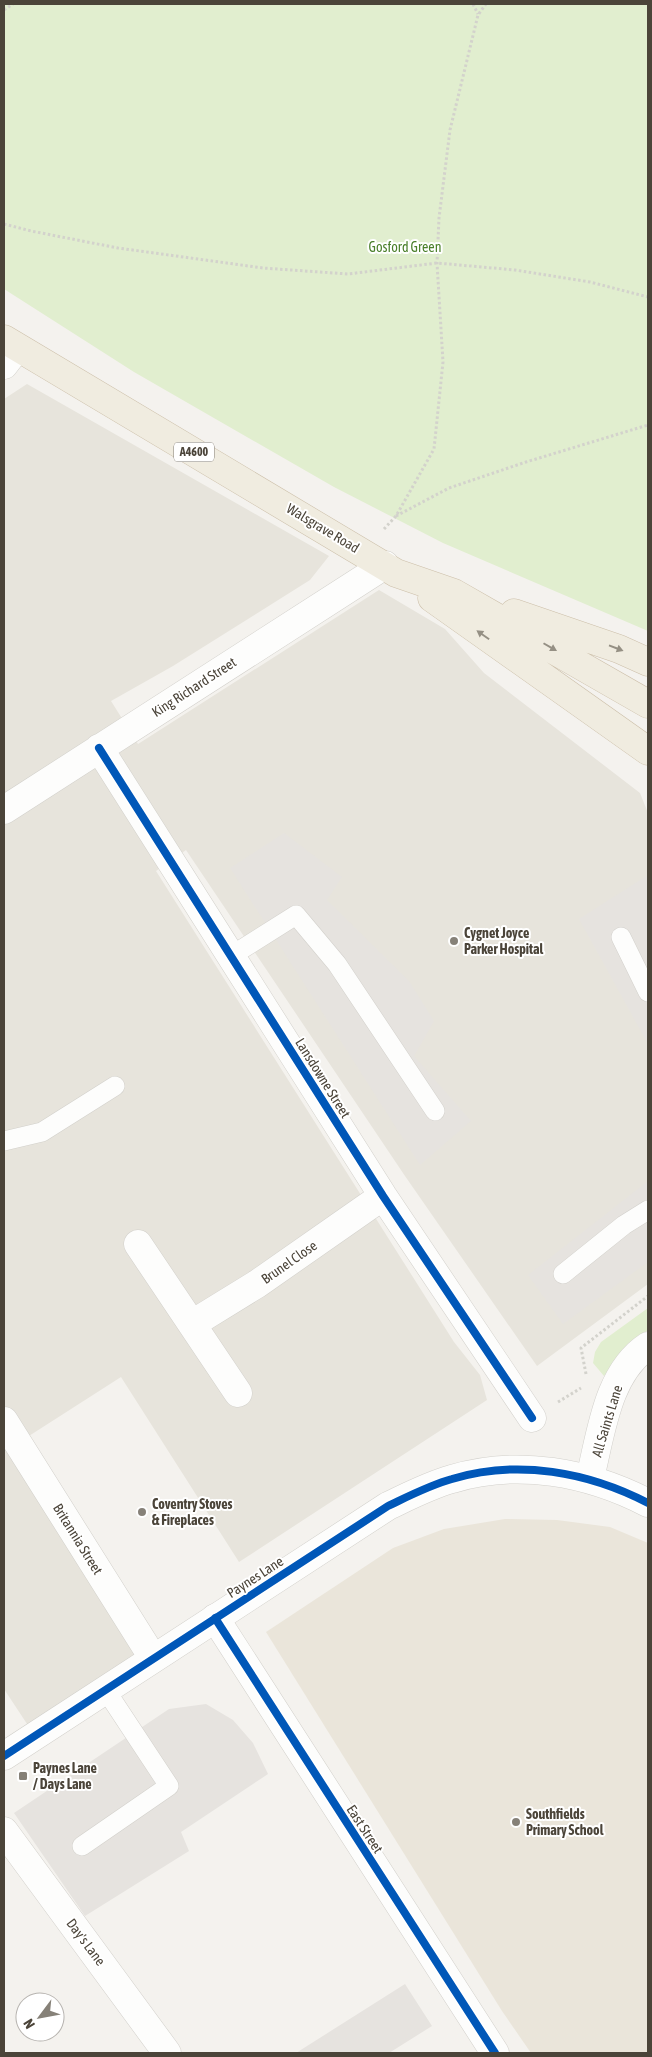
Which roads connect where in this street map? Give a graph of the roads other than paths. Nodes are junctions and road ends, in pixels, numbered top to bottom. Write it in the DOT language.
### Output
graph roads {
  1 [pos="8,351"];
  2 [pos="381,563"];
  3 [pos="454,593"];
  4 [pos="648,662"];
  5 [pos="648,704"];
  6 [pos="608,724"];
  7 [pos="99,748"];
  8 [pos="648,751"];
  9 [pos="648,762"];
  10 [pos="4,810"];
  11 [pos="621,937"];
  12 [pos="231,956"];
  13 [pos="648,992"];
  14 [pos="115,1086"];
  15 [pos="435,1111"];
  16 [pos="4,1141"];
  17 [pos="383,1196"];
  18 [pos="648,1210"];
  19 [pos="138,1244"];
  20 [pos="563,1274"];
  21 [pos="192,1324"];
  22 [pos="648,1346"];
  23 [pos="238,1393"];
  24 [pos="532,1418"];
  25 [pos="4,1421"];
  26 [pos="590,1478"];
  27 [pos="648,1503"];
  28 [pos="215,1618"];
  29 [pos="153,1658"];
  30 [pos="105,1689"];
  31 [pos="4,1756"];
  32 [pos="4,1831"];
  33 [pos="82,1846"];
  34 [pos="167,2053"];
  35 [pos="495,2053"];
  1 -- 2 [label="highway, Walsgrave Road / A4600"];
  2 -- 3 [label="highway, Walsgrave Road / A4600"];
  6 -- 2 [label="highway, A4600, one-way"];
  2 -- 7 [label="street, King Richard Street"];
  3 -- 4 [label="highway, A4600, one-way"];
  3 -- 5 [label="highway, Walsgrave Road / A4600, one-way"];
  6 -- 8 [label="highway, A4600"];
  6 -- 9 [label="highway, A4600"];
  7 -- 10 [label="street, King Richard Street"];
  7 -- 12 [label="street, Lansdowne Street"];
  11 -- 13 [label="lane"];
  12 -- 15 [label="lane"];
  12 -- 17 [label="street, Lansdowne Street"];
  14 -- 16 [label="lane"];
  17 -- 21 [label="street, Brunel Close"];
  17 -- 24 [label="street, Lansdowne Street"];
  18 -- 20 [label="lane"];
  19 -- 21 [label="street"];
  21 -- 23 [label="street"];
  22 -- 26 [label="street, All Saints Lane"];
  25 -- 29 [label="street, Britannia Street"];
  26 -- 27 [label="street, Paynes Lane"];
  26 -- 28 [label="street, Paynes Lane"];
  28 -- 29 [label="street, Paynes Lane"];
  28 -- 35 [label="street, East Street"];
  29 -- 30 [label="street, Paynes Lane"];
  30 -- 31 [label="street, Paynes Lane"];
  30 -- 33 [label="lane"];
  32 -- 34 [label="street, Day's Lane"];
}
